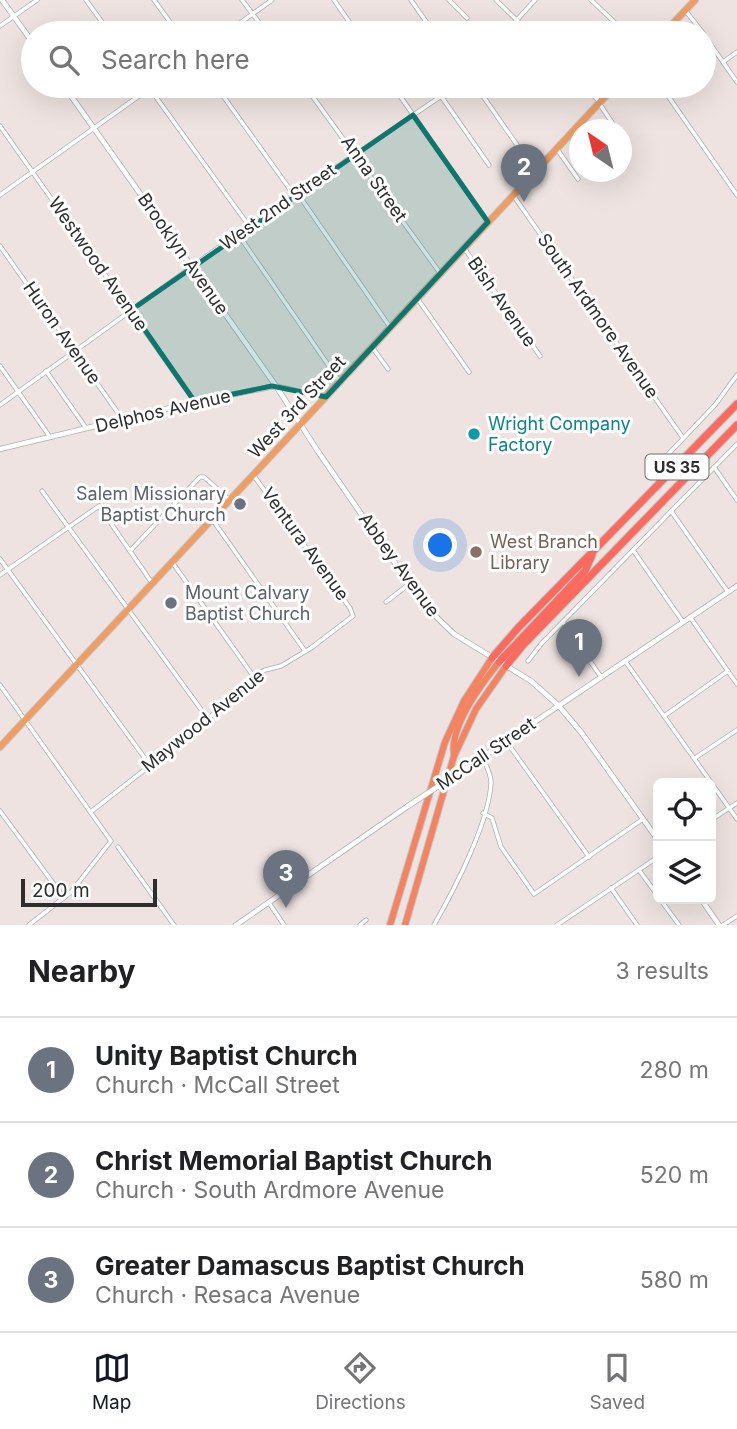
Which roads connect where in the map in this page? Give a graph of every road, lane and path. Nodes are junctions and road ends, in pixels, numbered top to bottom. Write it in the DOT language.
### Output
graph roads {
  1 [pos="2,0"];
  2 [pos="37,0"];
  3 [pos="86,0"];
  4 [pos="154,0"];
  5 [pos="242,0"];
  6 [pos="272,0"];
  7 [pos="334,0"];
  8 [pos="411,0"];
  9 [pos="449,0"];
  10 [pos="496,0"];
  11 [pos="536,0"];
  12 [pos="590,0"];
  13 [pos="695,0"];
  14 [pos="685,10"];
  15 [pos="253,14"];
  16 [pos="14,16"];
  17 [pos="467,18"];
  18 [pos="517,20"];
  19 [pos="101,21"];
  20 [pos="169,21"];
  21 [pos="243,21"];
  22 [pos="258,21"];
  23 [pos="349,21"];
  24 [pos="426,21"];
  25 [pos="613,21"];
  26 [pos="675,21"];
  27 [pos="693,21"];
  28 [pos="0,26"];
  29 [pos="21,26"];
  30 [pos="716,52"];
  31 [pos="737,52"];
  32 [pos="723,62"];
  33 [pos="737,82"];
  34 [pos="73,98"];
  35 [pos="135,98"];
  36 [pos="158,98"];
  37 [pos="225,98"];
  38 [pos="315,98"];
  39 [pos="402,98"];
  40 [pos="438,98"];
  41 [pos="442,98"];
  42 [pos="484,98"];
  43 [pos="594,98"];
  44 [pos="604,98"];
  45 [pos="669,98"];
  46 [pos="599,103"];
  47 [pos="413,114"];
  48 [pos="610,119"];
  49 [pos="0,126"];
  50 [pos="94,128"];
  51 [pos="556,149"];
  52 [pos="356,153"];
  53 [pos="489,165"];
  54 [pos="569,167"];
  55 [pos="535,171"];
  56 [pos="33,172"];
  57 [pos="296,194"];
  58 [pos="0,195"];
  59 [pos="513,195"];
  60 [pos="737,195"];
  61 [pos="488,222"];
  62 [pos="249,226"];
  63 [pos="238,234"];
  64 [pos="0,246"];
  65 [pos="464,248"];
  66 [pos="192,266"];
  67 [pos="440,273"];
  68 [pos="417,298"];
  69 [pos="131,310"];
  70 [pos="390,327"];
  71 [pos="372,346"];
  72 [pos="75,351"];
  73 [pos="540,356"];
  74 [pos="0,366"];
  75 [pos="388,369"];
  76 [pos="46,371"];
  77 [pos="469,372"];
  78 [pos="737,375"];
  79 [pos="340,382"];
  80 [pos="276,386"];
  81 [pos="18,391"];
  82 [pos="326,397"];
  83 [pos="195,402"];
  84 [pos="737,404"];
  85 [pos="0,405"];
  86 [pos="123,420"];
  87 [pos="300,424"];
  88 [pos="737,425"];
  89 [pos="86,428"];
  90 [pos="50,437"];
  91 [pos="683,438"];
  92 [pos="737,444"];
  93 [pos="0,449"];
  94 [pos="657,466"];
  95 [pos="714,467"];
  96 [pos="253,475"];
  97 [pos="42,491"];
  98 [pos="230,500"];
  99 [pos="737,500"];
  100 [pos="671,511"];
  101 [pos="212,519"];
  102 [pos="68,527"];
  103 [pos="633,550"];
  104 [pos="130,551"];
  105 [pos="0,559"];
  106 [pos="172,562"];
  107 [pos="8,570"];
  108 [pos="0,575"];
  109 [pos="152,583"];
  110 [pos="410,584"];
  111 [pos="737,586"];
  112 [pos="728,592"];
  113 [pos="386,601"];
  114 [pos="127,610"];
  115 [pos="353,616"];
  116 [pos="690,618"];
  117 [pos="563,622"];
  118 [pos="682,622"];
  119 [pos="305,650"];
  120 [pos="528,661"];
  121 [pos="625,661"];
  122 [pos="499,662"];
  123 [pos="76,665"];
  124 [pos="728,671"];
  125 [pos="254,677"];
  126 [pos="601,677"];
  127 [pos="737,684"];
  128 [pos="0,685"];
  129 [pos="558,705"];
  130 [pos="664,716"];
  131 [pos="208,719"];
  132 [pos="25,720"];
  133 [pos="737,730"];
  134 [pos="506,741"];
  135 [pos="0,747"];
  136 [pos="482,757"];
  137 [pos="695,759"];
  138 [pos="149,764"];
  139 [pos="737,803"];
  140 [pos="729,808"];
  141 [pos="0,811"];
  142 [pos="92,811"];
  143 [pos="484,813"];
  144 [pos="716,817"];
  145 [pos="643,819"];
  146 [pos="737,819"];
  147 [pos="653,833"];
  148 [pos="118,848"];
  149 [pos="589,857"];
  150 [pos="653,860"];
  151 [pos="639,870"];
  152 [pos="611,888"];
  153 [pos="653,890"];
  154 [pos="64,898"];
  155 [pos="268,901"];
  156 [pos="663,904"];
  157 [pos="705,904"];
  158 [pos="737,916"];
  159 [pos="366,920"];
  160 [pos="29,925"];
  161 [pos="174,925"];
  162 [pos="236,925"];
  163 [pos="285,925"];
  164 [pos="360,925"];
  165 [pos="390,925"];
  166 [pos="405,925"];
  167 [pos="434,925"];
  168 [pos="557,925"];
  169 [pos="637,925"];
  170 [pos="679,925"];
  171 [pos="721,925"];
  1 -- 16 [label="street"];
  2 -- 16 [label="street"];
  3 -- 19 [label="street"];
  4 -- 20 [label="street"];
  5 -- 15 [label="street"];
  6 -- 15 [label="street"];
  7 -- 23 [label="street"];
  8 -- 24 [label="street"];
  9 -- 17 [label="street"];
  10 -- 18 [label="street"];
  11 -- 18 [label="street"];
  12 -- 25 [label="street"];
  13 -- 14 [label="main road"];
  14 -- 26 [label="main road"];
  14 -- 27 [label="street"];
  15 -- 21 [label="street"];
  15 -- 22 [label="street"];
  16 -- 28 [label="street"];
  16 -- 29 [label="street"];
  30 -- 32 [label="street"];
  31 -- 32 [label="street"];
  32 -- 33 [label="street"];
  34 -- 50 [label="street, Brooklyn Avenue"];
  35 -- 50 [label="street"];
  36 -- 62 [label="street"];
  37 -- 57 [label="street"];
  38 -- 52 [label="street, Anna Street"];
  39 -- 47 [label="street"];
  40 -- 47 [label="street, West 2nd Street"];
  41 -- 53 [label="street"];
  42 -- 55 [label="street"];
  43 -- 46 [label="street"];
  44 -- 46 [label="main road, West 3rd Street"];
  45 -- 60 [label="street"];
  46 -- 48 [label="street"];
  46 -- 51 [label="main road, West 3rd Street"];
  47 -- 52 [label="street, West 2nd Street"];
  47 -- 61 [label="street"];
  49 -- 56 [label="street, Westwood Avenue"];
  50 -- 56 [label="street"];
  50 -- 66 [label="street, Brooklyn Avenue"];
  51 -- 54 [label="street"];
  51 -- 55 [label="main road, West 3rd Street"];
  52 -- 57 [label="street, West 2nd Street"];
  52 -- 67 [label="street, Anna Street"];
  55 -- 59 [label="main road, West 3rd Street"];
  56 -- 58 [label="street"];
  56 -- 69 [label="street, Westwood Avenue"];
  57 -- 62 [label="street, West 2nd Street"];
  57 -- 70 [label="street"];
  59 -- 61 [label="main road, West 3rd Street"];
  59 -- 91 [label="street, South Ardmore Avenue"];
  61 -- 65 [label="main road, West 3rd Street"];
  62 -- 63 [label="street, West 2nd Street"];
  63 -- 66 [label="street, West 2nd Street"];
  63 -- 79 [label="street"];
  64 -- 72 [label="street, Huron Avenue"];
  65 -- 67 [label="main road, West 3rd Street"];
  65 -- 73 [label="street, Bish Avenue"];
  66 -- 69 [label="street, West 2nd Street"];
  66 -- 80 [label="street, Brooklyn Avenue"];
  67 -- 68 [label="main road, West 3rd Street"];
  68 -- 70 [label="main road, West 3rd Street"];
  68 -- 77 [label="street"];
  69 -- 72 [label="street, West 2nd Street"];
  69 -- 83 [label="street, Westwood Avenue"];
  70 -- 71 [label="main road, West 3rd Street"];
  71 -- 75 [label="street"];
  71 -- 79 [label="main road, West 3rd Street"];
  72 -- 76 [label="street, West 2nd Street"];
  72 -- 86 [label="street, Huron Avenue"];
  74 -- 81 [label="street"];
  76 -- 81 [label="street, West 2nd Street"];
  76 -- 89 [label="street"];
  78 -- 91 [label="street"];
  79 -- 82 [label="main road, West 3rd Street"];
  80 -- 82 [label="street, Delphos Avenue"];
  80 -- 83 [label="street, Delphos Avenue"];
  80 -- 87 [label="street, Brooklyn Avenue"];
  81 -- 85 [label="street, West 2nd Street"];
  81 -- 90 [label="street"];
  82 -- 87 [label="main road, West 3rd Street"];
  83 -- 86 [label="street, Delphos Avenue"];
  84 -- 122 [label="highway, US 35"];
  86 -- 89 [label="street, Delphos Avenue"];
  87 -- 96 [label="main road, West 3rd Street"];
  87 -- 110 [label="street, Abbey Avenue"];
  88 -- 122 [label="highway, US 35"];
  89 -- 90 [label="street, Delphos Avenue"];
  90 -- 93 [label="street, Delphos Avenue"];
  91 -- 94 [label="street"];
  92 -- 95 [label="street"];
  95 -- 99 [label="street"];
  95 -- 100 [label="street"];
  96 -- 98 [label="main road, West 3rd Street"];
  96 -- 115 [label="street, Ventura Avenue"];
  97 -- 102 [label="street"];
  98 -- 101 [label="main road, West 3rd Street"];
  98 -- 104 [label="street"];
  100 -- 103 [label="street"];
  100 -- 112 [label="street"];
  101 -- 106 [label="main road, West 3rd Street"];
  101 -- 119 [label="street"];
  102 -- 104 [label="street"];
  102 -- 107 [label="street"];
  102 -- 114 [label="street"];
  103 -- 117 [label="street"];
  103 -- 118 [label="street"];
  104 -- 109 [label="street"];
  105 -- 107 [label="street"];
  106 -- 109 [label="main road, West 3rd Street"];
  106 -- 125 [label="street"];
  107 -- 108 [label="street"];
  107 -- 123 [label="street"];
  109 -- 114 [label="main road, West 3rd Street"];
  110 -- 113 [label="street"];
  110 -- 122 [label="street, Abbey Avenue"];
  111 -- 112 [label="street, McCall Street"];
  112 -- 116 [label="street, McCall Street"];
  114 -- 123 [label="main road, West 3rd Street"];
  114 -- 131 [label="street"];
  115 -- 119 [label="street, Maywood Avenue"];
  116 -- 118 [label="street, McCall Street"];
  116 -- 124 [label="street"];
  117 -- 120 [label="street"];
  117 -- 126 [label="street"];
  118 -- 121 [label="street, McCall Street"];
  119 -- 125 [label="street, Maywood Avenue"];
  121 -- 126 [label="street, McCall Street"];
  121 -- 130 [label="street"];
  122 -- 129 [label="street, Abbey Avenue"];
  122 -- 165 [label="highway, US 35"];
  122 -- 166 [label="highway"];
  123 -- 132 [label="main road, West 3rd Street"];
  123 -- 138 [label="street"];
  124 -- 127 [label="street"];
  124 -- 130 [label="street"];
  125 -- 131 [label="street, Maywood Avenue"];
  126 -- 129 [label="street, McCall Street"];
  128 -- 132 [label="street"];
  129 -- 134 [label="street, McCall Street"];
  129 -- 145 [label="street, Abbey Avenue"];
  130 -- 137 [label="street"];
  131 -- 138 [label="street, Maywood Avenue"];
  132 -- 135 [label="main road, West 3rd Street"];
  132 -- 142 [label="street"];
  133 -- 137 [label="street"];
  134 -- 136 [label="street, McCall Street"];
  134 -- 149 [label="street"];
  136 -- 143 [label="street"];
  136 -- 155 [label="street, McCall Street, bridge"];
  137 -- 140 [label="street"];
  138 -- 142 [label="street, Maywood Avenue"];
  139 -- 140 [label="street"];
  140 -- 144 [label="street"];
  140 -- 146 [label="street"];
  141 -- 154 [label="street"];
  142 -- 154 [label="street"];
  143 -- 149 [label="street"];
  143 -- 167 [label="street"];
  145 -- 147 [label="street, Abbey Avenue"];
  145 -- 149 [label="street"];
  148 -- 161 [label="street"];
  150 -- 151 [label="street"];
  151 -- 152 [label="street"];
  151 -- 153 [label="street"];
  152 -- 168 [label="street"];
  152 -- 169 [label="street"];
  154 -- 160 [label="street"];
  155 -- 162 [label="street, McCall Street"];
  155 -- 163 [label="street"];
  156 -- 170 [label="street"];
  157 -- 171 [label="street"];
  158 -- 171 [label="street"];
  159 -- 164 [label="street"];
}
